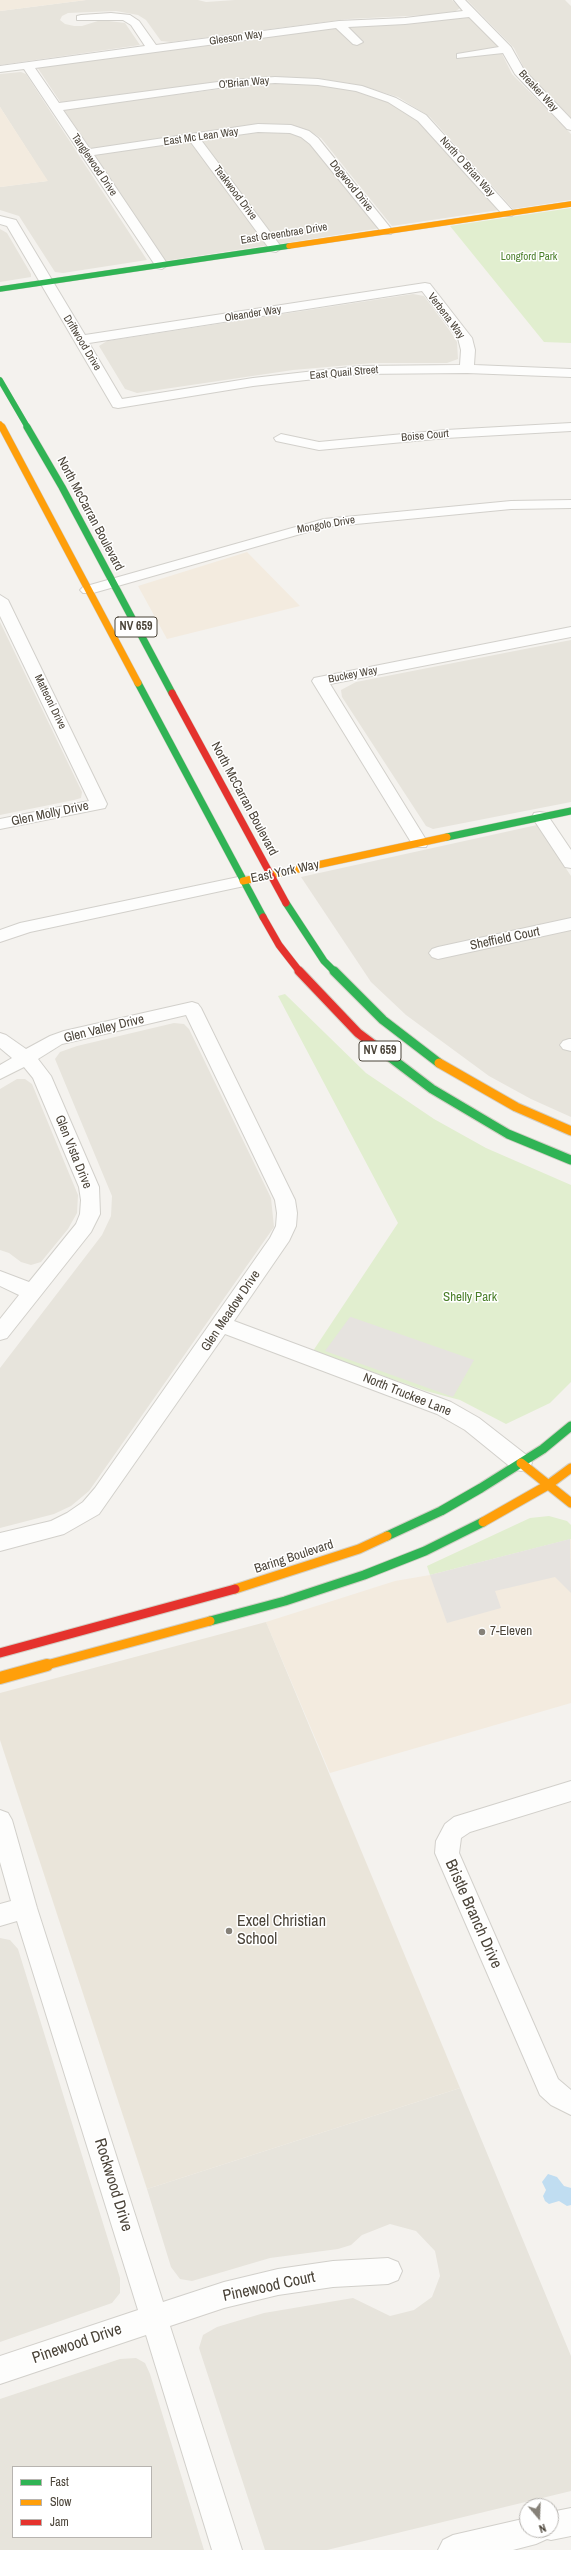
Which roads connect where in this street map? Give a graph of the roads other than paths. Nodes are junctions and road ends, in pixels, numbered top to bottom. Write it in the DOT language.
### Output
graph roads {
  1 [pos="459,0"];
  2 [pos="472,13"];
  3 [pos="81,18"];
  4 [pos="339,24"];
  5 [pos="357,42"];
  6 [pos="154,49"];
  7 [pos="508,49"];
  8 [pos="461,56"];
  9 [pos="27,65"];
  10 [pos="0,69"];
  11 [pos="56,107"];
  12 [pos="425,120"];
  13 [pos="571,126"];
  14 [pos="194,138"];
  15 [pos="314,140"];
  16 [pos="86,153"];
  17 [pos="571,204"];
  18 [pos="508,213"];
  19 [pos="0,220"];
  20 [pos="387,231"];
  21 [pos="276,248"];
  22 [pos="162,265"];
  23 [pos="46,282"];
  24 [pos="425,287"];
  25 [pos="0,289"];
  26 [pos="81,340"];
  27 [pos="467,369"];
  28 [pos="571,373"];
  29 [pos="0,380"];
  30 [pos="118,404"];
  31 [pos="0,424"];
  32 [pos="571,427"];
  33 [pos="281,438"];
  34 [pos="571,504"];
  35 [pos="112,583"];
  36 [pos="88,590"];
  37 [pos="0,600"];
  38 [pos="571,632"];
  39 [pos="99,804"];
  40 [pos="571,811"];
  41 [pos="540,817"];
  42 [pos="0,824"];
  43 [pos="420,842"];
  44 [pos="571,863"];
  45 [pos="270,875"];
  46 [pos="243,881"];
  47 [pos="571,924"];
  48 [pos="0,936"];
  49 [pos="438,953"];
  50 [pos="192,1008"];
  51 [pos="0,1038"];
  52 [pos="25,1058"];
  53 [pos="0,1073"];
  54 [pos="571,1131"];
  55 [pos="508,1134"];
  56 [pos="571,1160"];
  57 [pos="571,1170"];
  58 [pos="0,1278"];
  59 [pos="32,1292"];
  60 [pos="222,1325"];
  61 [pos="0,1333"];
  62 [pos="571,1426"];
  63 [pos="521,1463"];
  64 [pos="571,1468"];
  65 [pos="548,1485"];
  66 [pos="571,1503"];
  67 [pos="0,1542"];
  68 [pos="0,1653"];
  69 [pos="0,1678"];
  70 [pos="571,1791"];
  71 [pos="0,1820"];
  72 [pos="25,1908"];
  73 [pos="0,1915"];
  74 [pos="571,2103"];
  75 [pos="388,2271"];
  76 [pos="154,2318"];
  77 [pos="0,2370"];
  78 [pos="571,2522"];
  79 [pos="559,2524"];
  80 [pos="519,2534"];
  81 [pos="227,2550"];
  82 [pos="454,2550"];
  1 -- 2 [label="street, Breaker Way"];
  2 -- 4 [label="street, Gleeson Way"];
  2 -- 7 [label="street, Breaker Way"];
  3 -- 6 [label="street"];
  4 -- 5 [label="street"];
  4 -- 6 [label="street, Gleeson Way"];
  6 -- 9 [label="street, Gleeson Way"];
  7 -- 8 [label="street"];
  7 -- 13 [label="street, Breaker Way"];
  9 -- 10 [label="street, Gleeson Way"];
  9 -- 11 [label="street, Tanglewood Drive"];
  11 -- 12 [label="street, O'Brian Way"];
  11 -- 16 [label="street, Tanglewood Drive"];
  12 -- 18 [label="street, North O Brian Way"];
  14 -- 15 [label="street, East Mc Lean Way"];
  14 -- 16 [label="street, East Mc Lean Way"];
  14 -- 21 [label="street, Teakwood Drive"];
  15 -- 20 [label="street, Dogwood Drive"];
  16 -- 22 [label="street, Tanglewood Drive"];
  17 -- 18 [label="main road, East Greenbrae Drive"];
  18 -- 20 [label="main road, East Greenbrae Drive"];
  19 -- 23 [label="street, Driftwood Drive"];
  20 -- 21 [label="main road, East Greenbrae Drive"];
  21 -- 22 [label="main road, East Greenbrae Drive"];
  22 -- 23 [label="main road, East Greenbrae Drive"];
  23 -- 25 [label="main road, East Greenbrae Drive"];
  23 -- 26 [label="street, Driftwood Drive"];
  24 -- 26 [label="street, Oleander Way"];
  24 -- 27 [label="street, Verbena Way"];
  26 -- 30 [label="street, Driftwood Drive"];
  27 -- 28 [label="street, East Quail Street"];
  27 -- 30 [label="street, East Quail Street"];
  29 -- 35 [label="main road, North McCarran Boulevard / NV 659"];
  31 -- 36 [label="main road, NV 659"];
  32 -- 33 [label="street, Boise Court"];
  34 -- 35 [label="street, Mongolo Drive"];
  35 -- 36 [label="street, Mongolo Drive"];
  35 -- 45 [label="main road, North McCarran Boulevard / NV 659"];
  36 -- 46 [label="main road, NV 659"];
  37 -- 39 [label="street, Matteoni Drive"];
  38 -- 43 [label="street, Buckey Way"];
  39 -- 42 [label="street, Glen Molly Drive"];
  40 -- 41 [label="main road, East York Way"];
  41 -- 43 [label="main road, East York Way"];
  41 -- 44 [label="street"];
  43 -- 45 [label="main road, East York Way"];
  45 -- 46 [label="main road, East York Way"];
  45 -- 54 [label="main road, North McCarran Boulevard / NV 659"];
  46 -- 48 [label="street, East York Way"];
  46 -- 55 [label="main road, NV 659"];
  47 -- 49 [label="street, Sheffield Court"];
  50 -- 52 [label="street, Glen Valley Drive"];
  50 -- 60 [label="street, Glen Meadow Drive"];
  51 -- 52 [label="street, Glen Vista Drive"];
  52 -- 53 [label="street, Glen Valley Drive"];
  52 -- 59 [label="street, Glen Vista Drive"];
  55 -- 56 [label="main road, NV 659"];
  55 -- 57 [label="main road"];
  58 -- 59 [label="street"];
  59 -- 61 [label="street, Glen Vista Drive"];
  60 -- 63 [label="street, North Truckee Lane"];
  60 -- 67 [label="street, Glen Meadow Drive"];
  62 -- 63 [label="main road, Baring Boulevard"];
  63 -- 65 [label="main road, North Truckee Lane"];
  63 -- 68 [label="main road, Baring Boulevard"];
  64 -- 65 [label="main road"];
  65 -- 66 [label="main road, North Truckee Lane"];
  65 -- 69 [label="main road"];
  70 -- 74 [label="street, Bristle Branch Drive"];
  71 -- 72 [label="street, Rockwood Drive"];
  72 -- 73 [label="street"];
  72 -- 76 [label="street, Rockwood Drive"];
  75 -- 76 [label="street, Pinewood Court"];
  76 -- 77 [label="street, Pinewood Drive"];
  76 -- 81 [label="street, Rockwood Drive"];
  78 -- 79 [label="street"];
  80 -- 82 [label="street"];
}
